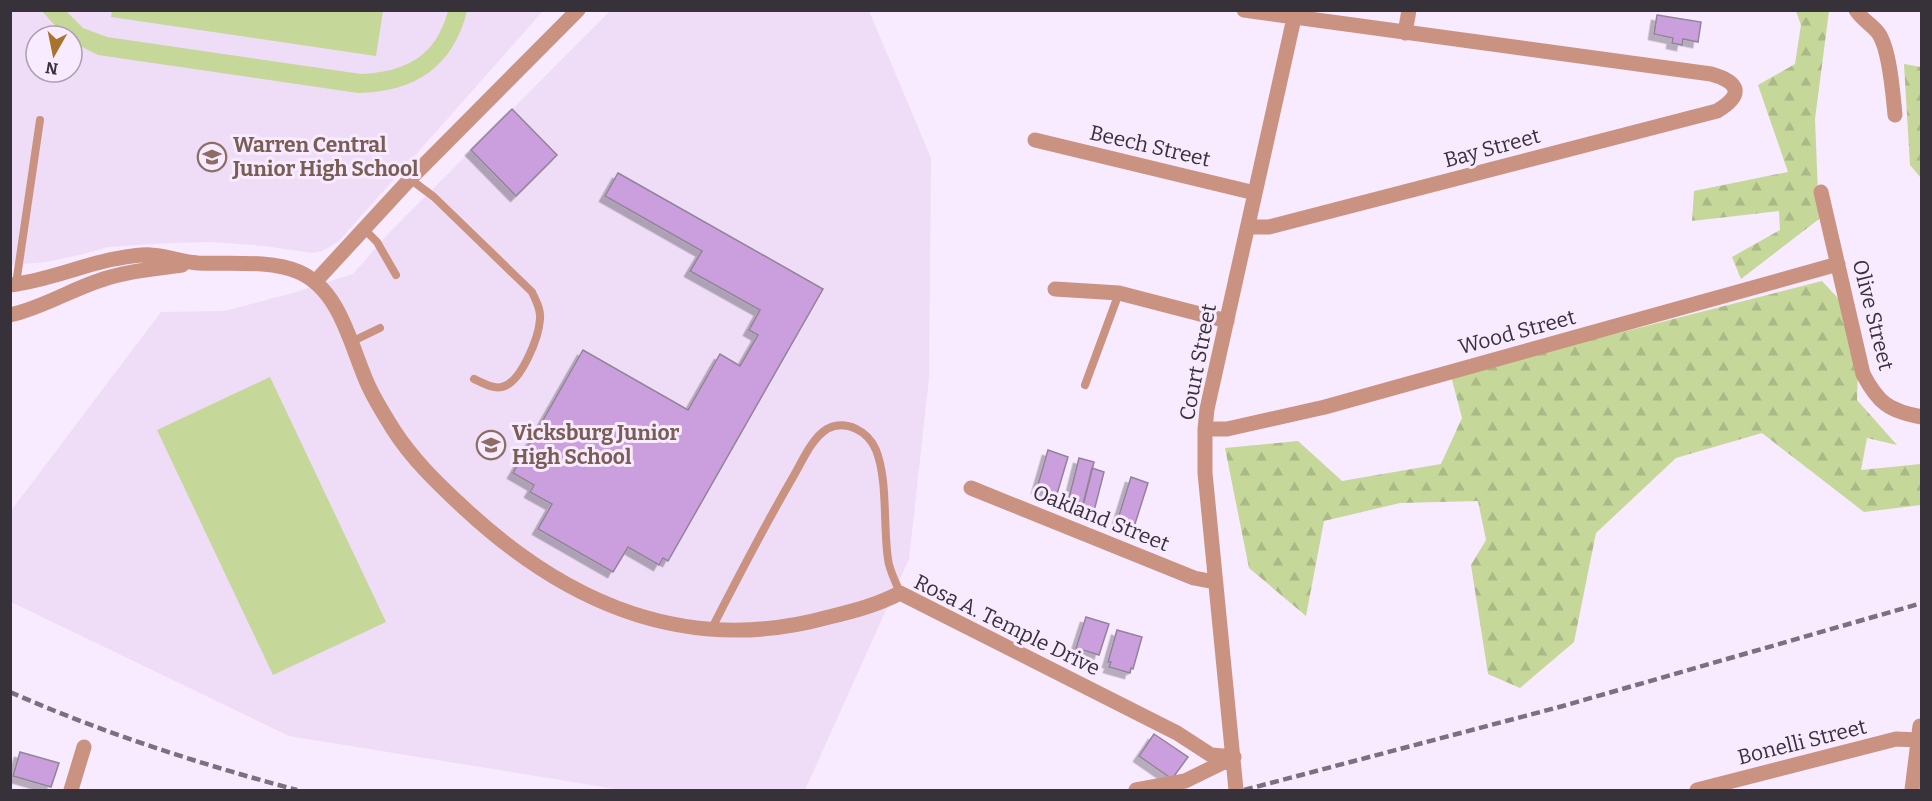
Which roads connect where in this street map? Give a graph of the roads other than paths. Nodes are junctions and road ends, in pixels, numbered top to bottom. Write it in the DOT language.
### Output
graph roads {
  1 [pos="578,10"];
  2 [pos="1244,10"];
  3 [pos="1408,10"];
  4 [pos="1856,10"];
  5 [pos="1294,18"];
  6 [pos="1405,33"];
  7 [pos="1894,115"];
  8 [pos="40,120"];
  9 [pos="1035,140"];
  10 [pos="410,179"];
  11 [pos="1821,192"];
  12 [pos="1255,193"];
  13 [pos="1248,227"];
  14 [pos="363,228"];
  15 [pos="194,263"];
  16 [pos="1838,264"];
  17 [pos="396,275"];
  18 [pos="315,282"];
  19 [pos="13,285"];
  20 [pos="1055,289"];
  21 [pos="1119,293"];
  22 [pos="10,315"];
  23 [pos="1227,321"];
  24 [pos="380,328"];
  25 [pos="351,342"];
  26 [pos="474,379"];
  27 [pos="1085,385"];
  28 [pos="1922,417"];
  29 [pos="1205,429"];
  30 [pos="971,488"];
  31 [pos="1215,582"];
  32 [pos="900,593"];
  33 [pos="711,630"];
  34 [pos="84,747"];
  35 [pos="1234,757"];
  36 [pos="71,790"];
  37 [pos="1136,790"];
  38 [pos="1236,790"];
  39 [pos="1697,790"];
  40 [pos="1912,790"];
  1 -- 10 [label="street"];
  2 -- 5 [label="street"];
  3 -- 6 [label="street"];
  4 -- 7 [label="street"];
  5 -- 6 [label="street"];
  5 -- 12 [label="street, Court Street"];
  6 -- 13 [label="street, Bay Street"];
  8 -- 19 [label="lane"];
  9 -- 12 [label="street, Beech Street"];
  10 -- 14 [label="street"];
  10 -- 26 [label="lane"];
  11 -- 16 [label="street, Olive Street"];
  12 -- 13 [label="street, Court Street"];
  13 -- 23 [label="street, Court Street"];
  14 -- 17 [label="lane"];
  14 -- 18 [label="street"];
  15 -- 18 [label="street, Rosa A. Temple Drive"];
  15 -- 19 [label="street, Rosa A. Temple Drive"];
  15 -- 22 [label="street, Rosa A. Temple Drive"];
  16 -- 28 [label="street, Olive Street"];
  16 -- 29 [label="street, Wood Street"];
  18 -- 25 [label="street, Rosa A. Temple Drive"];
  20 -- 21 [label="street"];
  21 -- 23 [label="street"];
  21 -- 27 [label="lane"];
  23 -- 29 [label="street, Court Street"];
  24 -- 25 [label="lane"];
  25 -- 33 [label="street, Rosa A. Temple Drive"];
  29 -- 31 [label="street, Court Street"];
  30 -- 31 [label="street, Oakland Street"];
  31 -- 35 [label="street, Court Street"];
  32 -- 33 [label="street, Rosa A. Temple Drive"];
  32 -- 33 [label="lane"];
  32 -- 35 [label="street, Rosa A. Temple Drive"];
  34 -- 36 [label="street"];
  35 -- 37 [label="street"];
  35 -- 38 [label="street, Court Street"];
  39 -- 40 [label="street, Bonelli Street"];
}
